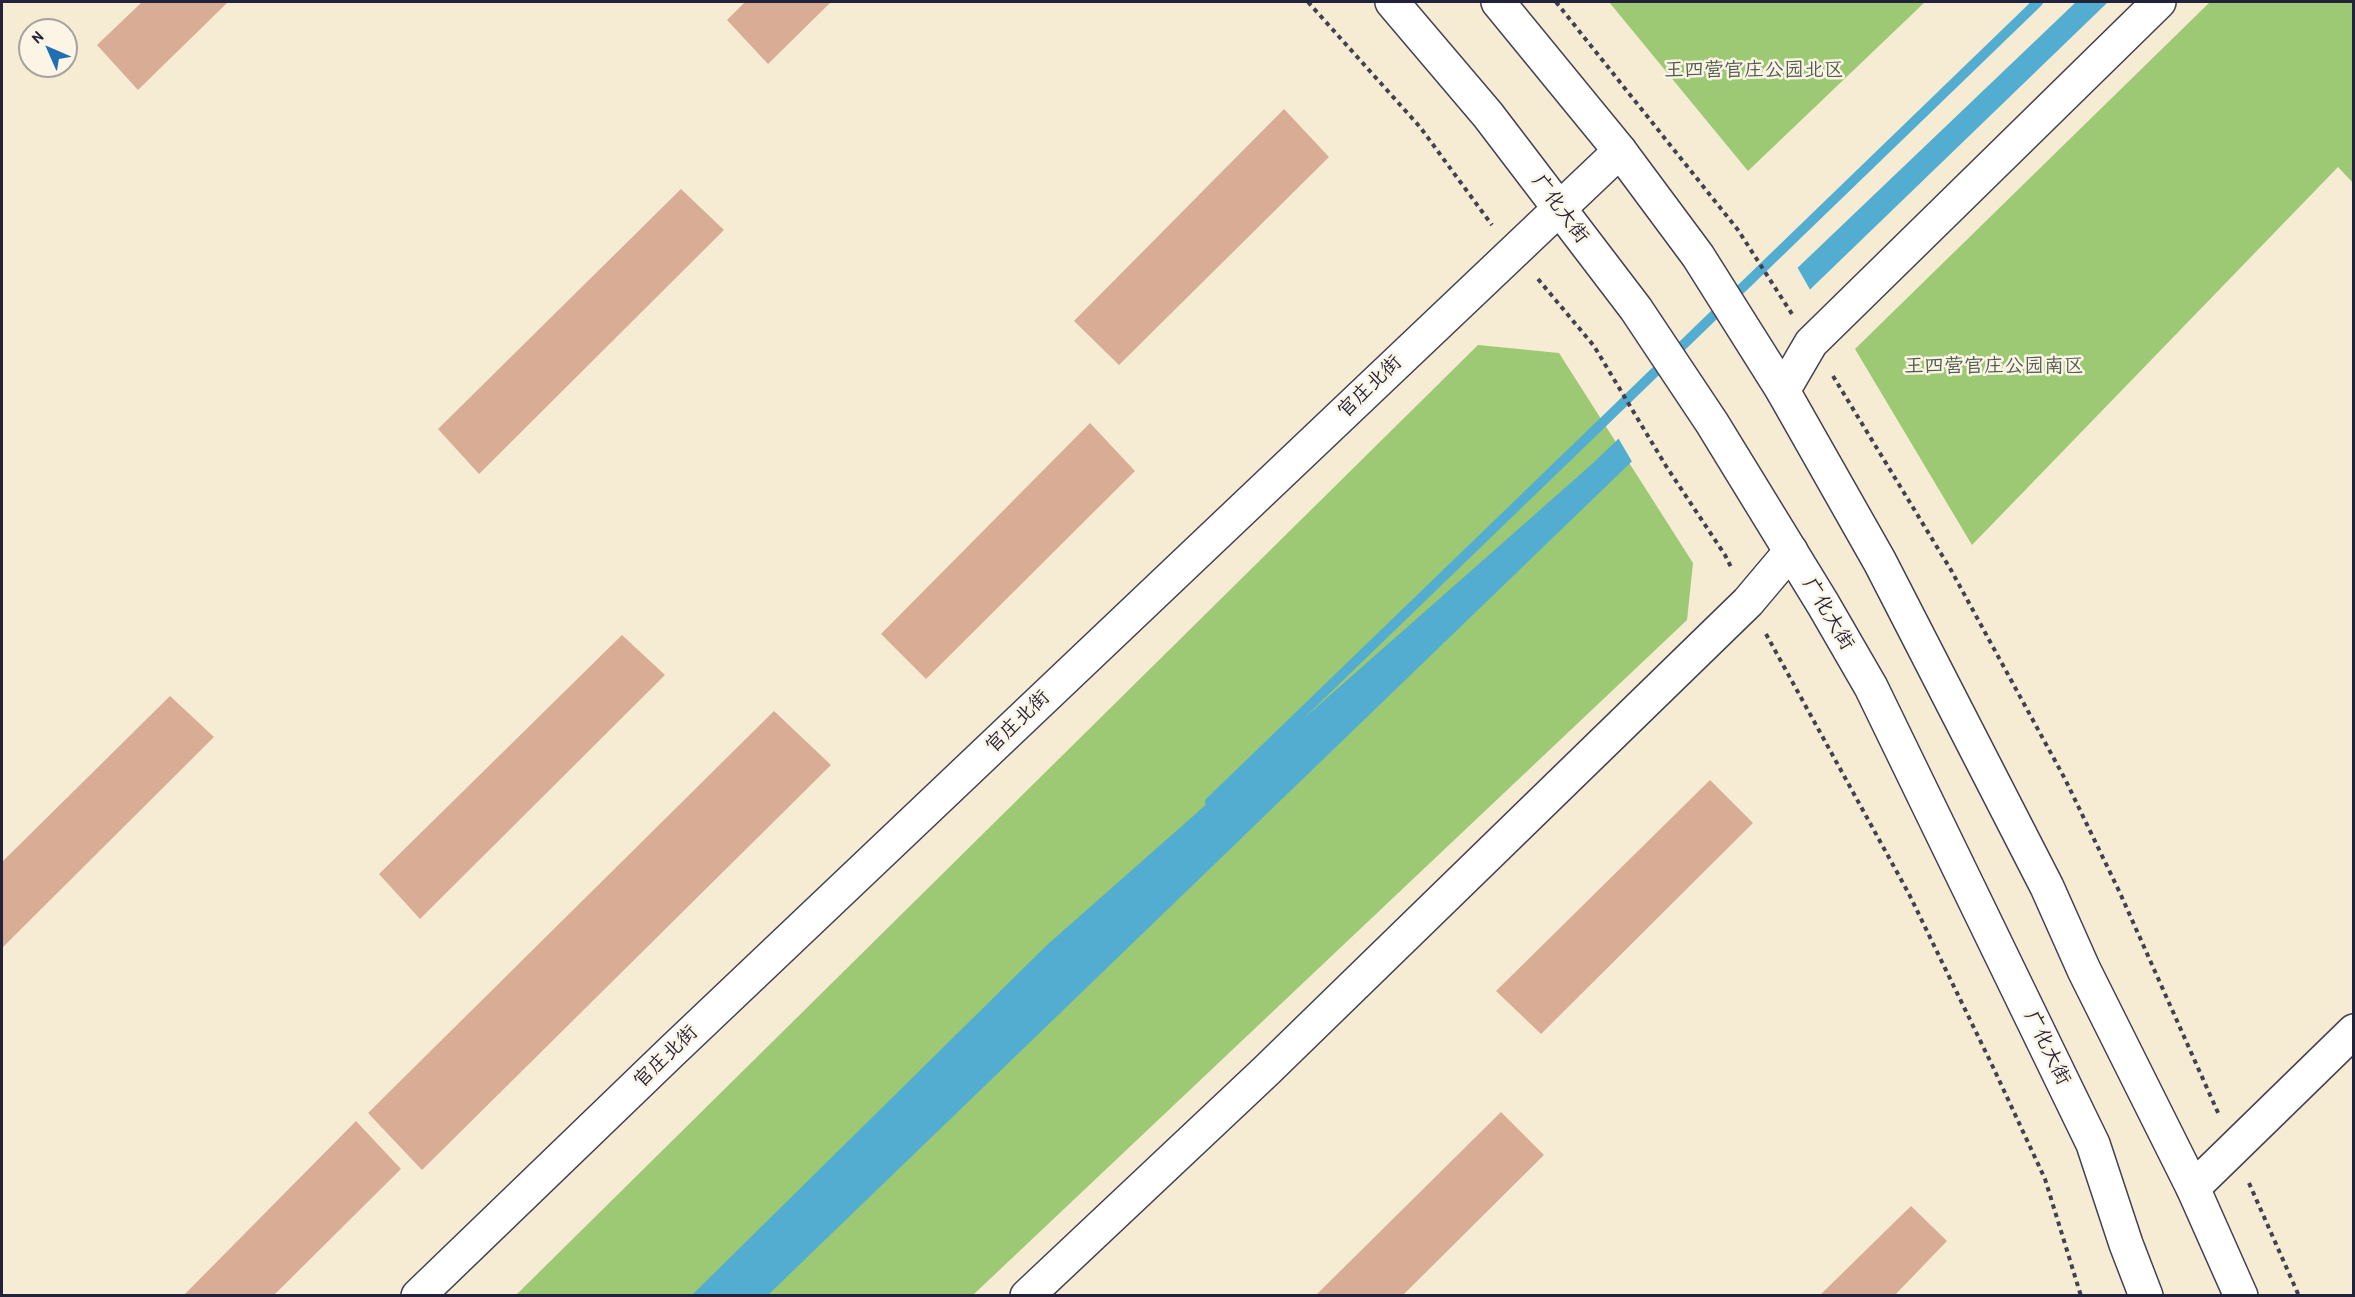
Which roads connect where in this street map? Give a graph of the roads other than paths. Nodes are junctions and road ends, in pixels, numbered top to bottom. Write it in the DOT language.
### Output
graph roads {
  1 [pos="1392,2"];
  2 [pos="1498,2"];
  3 [pos="2159,2"];
  4 [pos="1620,152"];
  5 [pos="1559,208"];
  6 [pos="1775,378"];
  7 [pos="1791,551"];
  8 [pos="2354,1031"];
  9 [pos="2193,1188"];
  10 [pos="418,1296"];
  11 [pos="1027,1296"];
  12 [pos="2146,1296"];
  13 [pos="2241,1296"];
  1 -- 5 [label="street, 广化大街"];
  2 -- 4 [label="street"];
  3 -- 6 [label="street"];
  4 -- 5 [label="street, 官庄北街"];
  4 -- 6 [label="street"];
  5 -- 7 [label="street, 广化大街"];
  5 -- 10 [label="street, 官庄北街"];
  6 -- 9 [label="street"];
  7 -- 11 [label="street"];
  7 -- 12 [label="street, 广化大街"];
  8 -- 9 [label="street"];
  9 -- 13 [label="street"];
}
